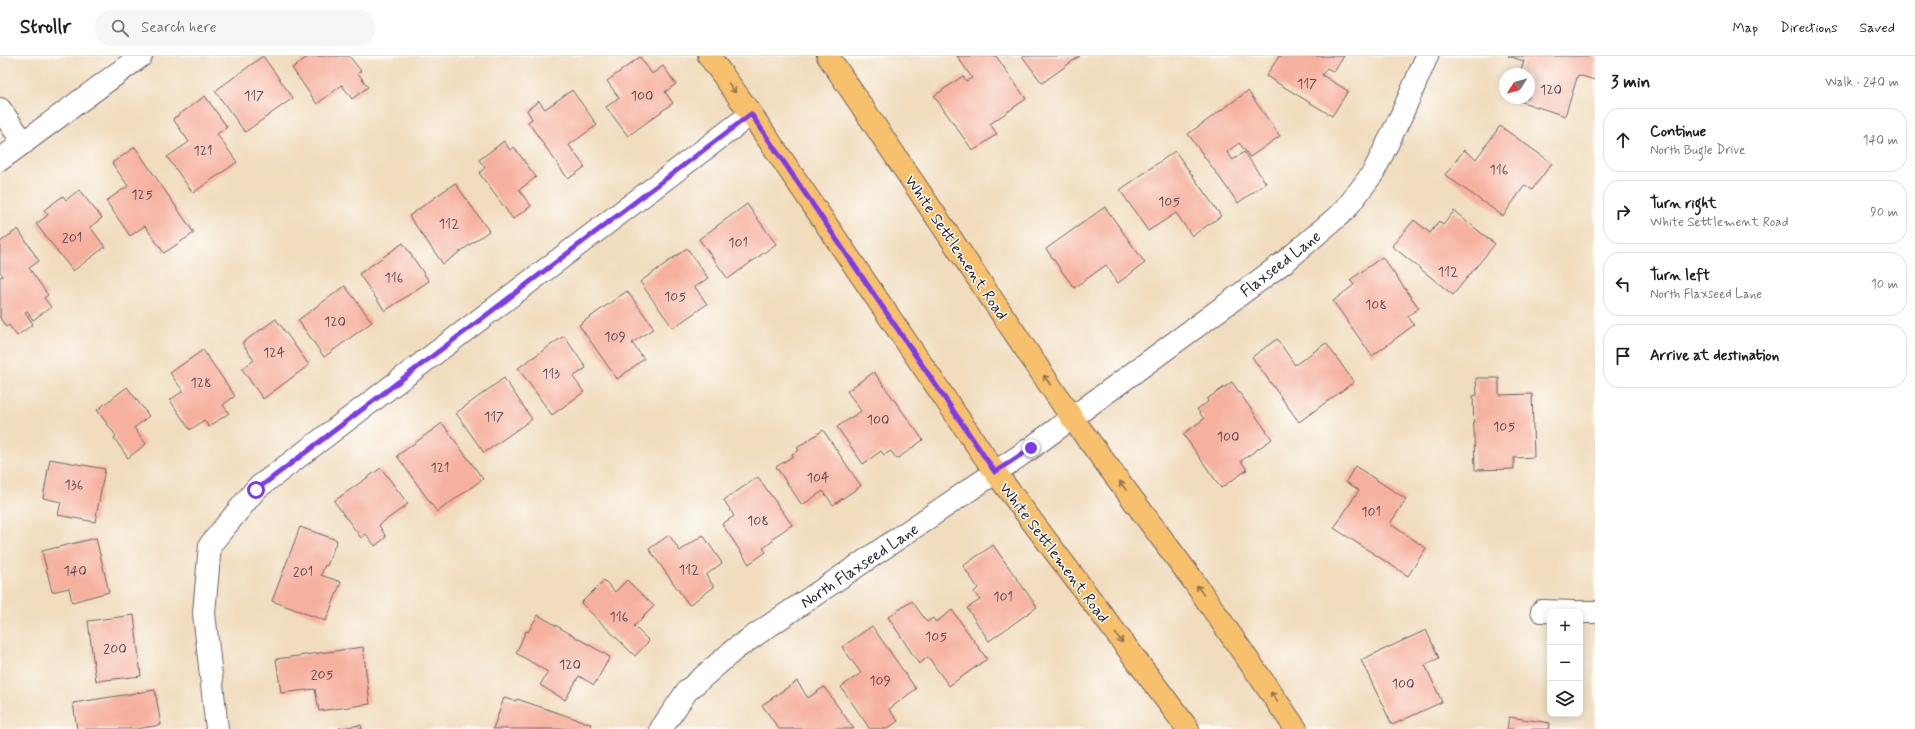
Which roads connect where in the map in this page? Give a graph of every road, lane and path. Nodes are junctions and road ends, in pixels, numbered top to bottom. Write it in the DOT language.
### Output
graph roads {
  1 [pos="141,56"];
  2 [pos="709,56"];
  3 [pos="1427,56"];
  4 [pos="830,57"];
  5 [pos="0,109"];
  6 [pos="751,114"];
  7 [pos="24,143"];
  8 [pos="0,160"];
  9 [pos="1072,418"];
  10 [pos="995,472"];
  11 [pos="1542,611"];
  12 [pos="1547,611"];
  13 [pos="1583,612"];
  14 [pos="1595,612"];
  15 [pos="218,729"];
  16 [pos="661,729"];
  17 [pos="1188,729"];
  18 [pos="1296,729"];
  1 -- 7 [label="street"];
  2 -- 6 [label="main road, White Settlement Road, one-way"];
  3 -- 9 [label="street, Flaxseed Lane"];
  9 -- 4 [label="main road, White Settlement Road, one-way"];
  5 -- 7 [label="street"];
  6 -- 10 [label="main road, White Settlement Road"];
  6 -- 15 [label="street"];
  7 -- 8 [label="street"];
  9 -- 10 [label="street, North Flaxseed Lane"];
  18 -- 9 [label="main road, White Settlement Road, one-way"];
  10 -- 16 [label="street, North Flaxseed Lane"];
  10 -- 17 [label="main road, White Settlement Road, one-way"];
  11 -- 12 [label="street"];
  13 -- 14 [label="street"];
}
